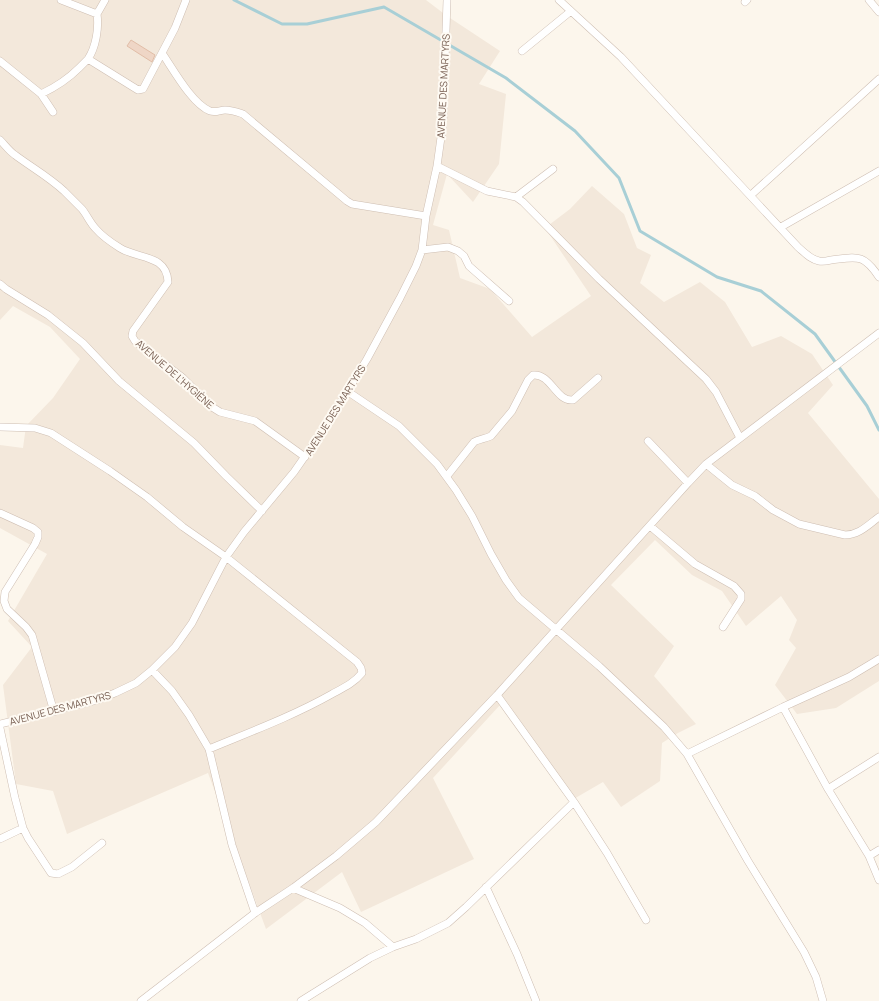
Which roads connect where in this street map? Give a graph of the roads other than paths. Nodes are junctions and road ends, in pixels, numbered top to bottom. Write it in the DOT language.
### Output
graph roads {
  1 [pos="61,0"];
  2 [pos="105,0"];
  3 [pos="186,0"];
  4 [pos="447,0"];
  5 [pos="559,0"];
  6 [pos="874,2"];
  7 [pos="571,11"];
  8 [pos="879,12"];
  9 [pos="97,14"];
  10 [pos="522,51"];
  11 [pos="162,53"];
  12 [pos="88,59"];
  13 [pos="0,61"];
  14 [pos="879,79"];
  15 [pos="41,94"];
  16 [pos="53,112"];
  17 [pos="0,140"];
  18 [pos="437,166"];
  19 [pos="553,169"];
  20 [pos="879,171"];
  21 [pos="751,195"];
  22 [pos="516,197"];
  23 [pos="426,216"];
  24 [pos="780,227"];
  25 [pos="422,250"];
  26 [pos="879,277"];
  27 [pos="0,284"];
  28 [pos="509,301"];
  29 [pos="879,333"];
  30 [pos="598,378"];
  31 [pos="347,391"];
  32 [pos="0,427"];
  33 [pos="740,438"];
  34 [pos="648,441"];
  35 [pos="305,457"];
  36 [pos="706,464"];
  37 [pos="447,476"];
  38 [pos="688,483"];
  39 [pos="262,511"];
  40 [pos="0,513"];
  41 [pos="879,517"];
  42 [pos="650,526"];
  43 [pos="226,557"];
  44 [pos="723,627"];
  45 [pos="556,628"];
  46 [pos="879,659"];
  47 [pos="152,670"];
  48 [pos="497,695"];
  49 [pos="783,707"];
  50 [pos="54,712"];
  51 [pos="0,724"];
  52 [pos="0,728"];
  53 [pos="209,749"];
  54 [pos="687,754"];
  55 [pos="879,757"];
  56 [pos="828,789"];
  57 [pos="574,802"];
  58 [pos="22,828"];
  59 [pos="0,839"];
  60 [pos="102,843"];
  61 [pos="879,850"];
  62 [pos="869,856"];
  63 [pos="879,880"];
  64 [pos="486,887"];
  65 [pos="293,888"];
  66 [pos="255,913"];
  67 [pos="646,920"];
  68 [pos="393,947"];
  69 [pos="141,1001"];
  70 [pos="301,1001"];
  71 [pos="536,1001"];
  72 [pos="823,1001"];
  1 -- 9 [label="street"];
  2 -- 9 [label="street"];
  3 -- 11 [label="street"];
  4 -- 18 [label="street, AVENUE DES MARTYRS"];
  5 -- 7 [label="street"];
  6 -- 8 [label="street"];
  7 -- 10 [label="street"];
  7 -- 21 [label="street"];
  9 -- 12 [label="street"];
  11 -- 12 [label="street"];
  11 -- 23 [label="street"];
  12 -- 15 [label="street"];
  13 -- 15 [label="street"];
  14 -- 21 [label="street"];
  15 -- 16 [label="street"];
  17 -- 35 [label="street, AVENUE DE L'HYGIÈNE"];
  18 -- 22 [label="street"];
  18 -- 23 [label="street, AVENUE DES MARTYRS"];
  19 -- 22 [label="street"];
  20 -- 24 [label="street"];
  21 -- 24 [label="street"];
  22 -- 33 [label="street"];
  23 -- 25 [label="street, AVENUE DES MARTYRS"];
  24 -- 26 [label="street"];
  25 -- 28 [label="street"];
  25 -- 31 [label="street, AVENUE DES MARTYRS"];
  27 -- 39 [label="street"];
  29 -- 33 [label="street"];
  30 -- 37 [label="street"];
  31 -- 35 [label="street, AVENUE DES MARTYRS"];
  31 -- 37 [label="street"];
  32 -- 43 [label="street"];
  33 -- 36 [label="street"];
  34 -- 38 [label="street"];
  35 -- 39 [label="street, AVENUE DES MARTYRS"];
  36 -- 38 [label="street"];
  36 -- 41 [label="street"];
  37 -- 45 [label="street"];
  38 -- 42 [label="street"];
  39 -- 43 [label="street, AVENUE DES MARTYRS"];
  40 -- 50 [label="street"];
  42 -- 44 [label="street"];
  42 -- 45 [label="street"];
  43 -- 47 [label="street, AVENUE DES MARTYRS"];
  43 -- 53 [label="street"];
  45 -- 48 [label="street"];
  45 -- 54 [label="street"];
  46 -- 49 [label="street"];
  47 -- 50 [label="street, AVENUE DES MARTYRS"];
  47 -- 53 [label="street"];
  48 -- 57 [label="street"];
  48 -- 65 [label="street"];
  49 -- 54 [label="street"];
  49 -- 56 [label="street"];
  50 -- 51 [label="street, AVENUE DES MARTYRS"];
  52 -- 58 [label="street"];
  53 -- 66 [label="street"];
  54 -- 72 [label="street"];
  55 -- 56 [label="street"];
  56 -- 62 [label="street"];
  57 -- 64 [label="street"];
  57 -- 67 [label="street"];
  58 -- 59 [label="street"];
  58 -- 60 [label="street"];
  61 -- 62 [label="street"];
  62 -- 63 [label="street"];
  64 -- 68 [label="street"];
  64 -- 71 [label="street"];
  65 -- 66 [label="street"];
  65 -- 68 [label="street"];
  66 -- 69 [label="street"];
  68 -- 70 [label="street"];
}
